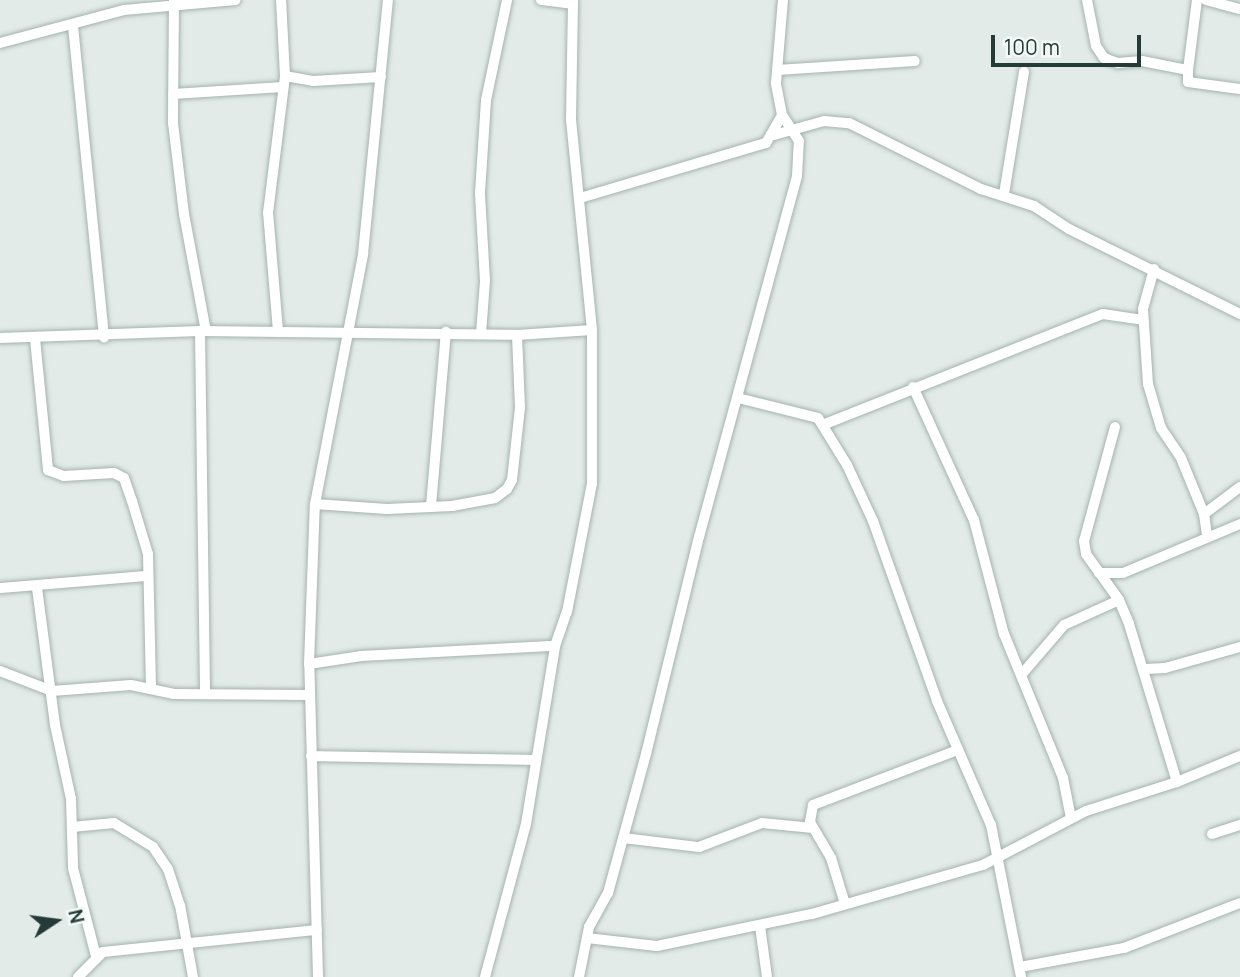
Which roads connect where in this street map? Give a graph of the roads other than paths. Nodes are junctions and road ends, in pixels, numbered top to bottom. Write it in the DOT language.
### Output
graph roads {
  1 [pos="236,0"];
  2 [pos="281,0"];
  3 [pos="388,0"];
  4 [pos="507,0"];
  5 [pos="541,0"];
  6 [pos="783,0"];
  7 [pos="1087,0"];
  8 [pos="1197,0"];
  9 [pos="1206,0"];
  10 [pos="174,2"];
  11 [pos="573,2"];
  12 [pos="1240,9"];
  13 [pos="73,26"];
  14 [pos="0,43"];
  15 [pos="915,61"];
  16 [pos="1188,69"];
  17 [pos="777,70"];
  18 [pos="1024,72"];
  19 [pos="381,77"];
  20 [pos="284,81"];
  21 [pos="1240,89"];
  22 [pos="173,94"];
  23 [pos="782,115"];
  24 [pos="794,133"];
  25 [pos="774,135"];
  26 [pos="1004,194"];
  27 [pos="580,198"];
  28 [pos="1154,269"];
  29 [pos="1240,313"];
  30 [pos="1143,320"];
  31 [pos="592,330"];
  32 [pos="203,331"];
  33 [pos="278,331"];
  34 [pos="446,332"];
  35 [pos="344,333"];
  36 [pos="481,334"];
  37 [pos="517,335"];
  38 [pos="104,337"];
  39 [pos="0,338"];
  40 [pos="35,339"];
  41 [pos="913,387"];
  42 [pos="738,398"];
  43 [pos="825,424"];
  44 [pos="1115,427"];
  45 [pos="1240,487"];
  46 [pos="315,504"];
  47 [pos="431,506"];
  48 [pos="1204,513"];
  49 [pos="1240,524"];
  50 [pos="1207,535"];
  51 [pos="1099,573"];
  52 [pos="1117,575"];
  53 [pos="147,576"];
  54 [pos="0,588"];
  55 [pos="37,588"];
  56 [pos="1116,596"];
  57 [pos="555,646"];
  58 [pos="1240,647"];
  59 [pos="309,664"];
  60 [pos="1165,668"];
  61 [pos="1145,669"];
  62 [pos="0,671"];
  63 [pos="1021,674"];
  64 [pos="151,687"];
  65 [pos="1151,690"];
  66 [pos="52,691"];
  67 [pos="205,694"];
  68 [pos="309,695"];
  69 [pos="958,750"];
  70 [pos="1240,756"];
  71 [pos="311,757"];
  72 [pos="535,760"];
  73 [pos="1177,782"];
  74 [pos="1071,818"];
  75 [pos="1240,825"];
  76 [pos="72,827"];
  77 [pos="813,828"];
  78 [pos="1212,834"];
  79 [pos="623,838"];
  80 [pos="996,855"];
  81 [pos="1240,903"];
  82 [pos="845,904"];
  83 [pos="760,926"];
  84 [pos="317,930"];
  85 [pos="587,938"];
  86 [pos="190,946"];
  87 [pos="96,956"];
  88 [pos="1020,972"];
  89 [pos="78,977"];
  90 [pos="193,977"];
  91 [pos="318,977"];
  92 [pos="485,977"];
  93 [pos="579,977"];
  94 [pos="767,977"];
  1 -- 10 [label="street"];
  2 -- 20 [label="street"];
  3 -- 19 [label="street"];
  4 -- 36 [label="street"];
  5 -- 11 [label="street"];
  6 -- 17 [label="street"];
  7 -- 16 [label="street"];
  8 -- 16 [label="street"];
  9 -- 12 [label="street"];
  10 -- 13 [label="street"];
  10 -- 22 [label="street"];
  11 -- 27 [label="street"];
  13 -- 14 [label="street"];
  13 -- 38 [label="street"];
  15 -- 17 [label="street"];
  16 -- 21 [label="street"];
  17 -- 23 [label="street"];
  18 -- 26 [label="street"];
  19 -- 20 [label="street"];
  19 -- 35 [label="street"];
  20 -- 22 [label="street"];
  20 -- 33 [label="street"];
  22 -- 32 [label="street"];
  23 -- 24 [label="street"];
  23 -- 25 [label="street"];
  24 -- 25 [label="street"];
  24 -- 26 [label="street"];
  24 -- 42 [label="street"];
  25 -- 27 [label="street"];
  26 -- 28 [label="street"];
  27 -- 31 [label="street"];
  28 -- 29 [label="street"];
  28 -- 30 [label="street"];
  30 -- 41 [label="street"];
  30 -- 48 [label="street"];
  31 -- 37 [label="street"];
  31 -- 57 [label="street"];
  32 -- 33 [label="street"];
  32 -- 38 [label="street"];
  32 -- 67 [label="street"];
  33 -- 35 [label="street"];
  34 -- 35 [label="street"];
  34 -- 36 [label="street"];
  34 -- 47 [label="street"];
  35 -- 46 [label="street"];
  36 -- 37 [label="street"];
  37 -- 47 [label="street"];
  38 -- 40 [label="street"];
  39 -- 40 [label="street"];
  40 -- 53 [label="street"];
  41 -- 43 [label="street"];
  41 -- 63 [label="street"];
  42 -- 43 [label="street"];
  42 -- 79 [label="street"];
  43 -- 69 [label="street"];
  44 -- 51 [label="street"];
  45 -- 48 [label="street"];
  46 -- 47 [label="street"];
  46 -- 59 [label="street"];
  48 -- 50 [label="street"];
  49 -- 50 [label="street"];
  50 -- 52 [label="street"];
  51 -- 52 [label="street"];
  51 -- 56 [label="street"];
  52 -- 56 [label="street"];
  53 -- 55 [label="street"];
  53 -- 64 [label="street"];
  54 -- 55 [label="street"];
  55 -- 66 [label="street"];
  56 -- 61 [label="street"];
  56 -- 63 [label="street"];
  57 -- 59 [label="street"];
  57 -- 72 [label="street"];
  58 -- 60 [label="street"];
  59 -- 68 [label="street"];
  60 -- 61 [label="street"];
  60 -- 65 [label="street"];
  61 -- 65 [label="street"];
  62 -- 66 [label="street"];
  63 -- 74 [label="street"];
  64 -- 66 [label="street"];
  64 -- 67 [label="street"];
  65 -- 73 [label="street"];
  66 -- 76 [label="street"];
  67 -- 68 [label="street"];
  68 -- 71 [label="street"];
  69 -- 77 [label="street"];
  69 -- 80 [label="street"];
  70 -- 73 [label="street"];
  71 -- 72 [label="street"];
  71 -- 84 [label="street"];
  72 -- 92 [label="street"];
  73 -- 74 [label="street"];
  74 -- 80 [label="street"];
  75 -- 78 [label="street"];
  76 -- 86 [label="street"];
  76 -- 87 [label="street"];
  77 -- 79 [label="street"];
  77 -- 82 [label="street"];
  79 -- 85 [label="street"];
  80 -- 82 [label="street"];
  80 -- 88 [label="street"];
  81 -- 88 [label="street"];
  82 -- 83 [label="street"];
  83 -- 85 [label="street"];
  83 -- 94 [label="street"];
  84 -- 86 [label="street"];
  84 -- 91 [label="street"];
  85 -- 93 [label="street"];
  86 -- 87 [label="street"];
  86 -- 90 [label="street"];
  87 -- 89 [label="street"];
}
